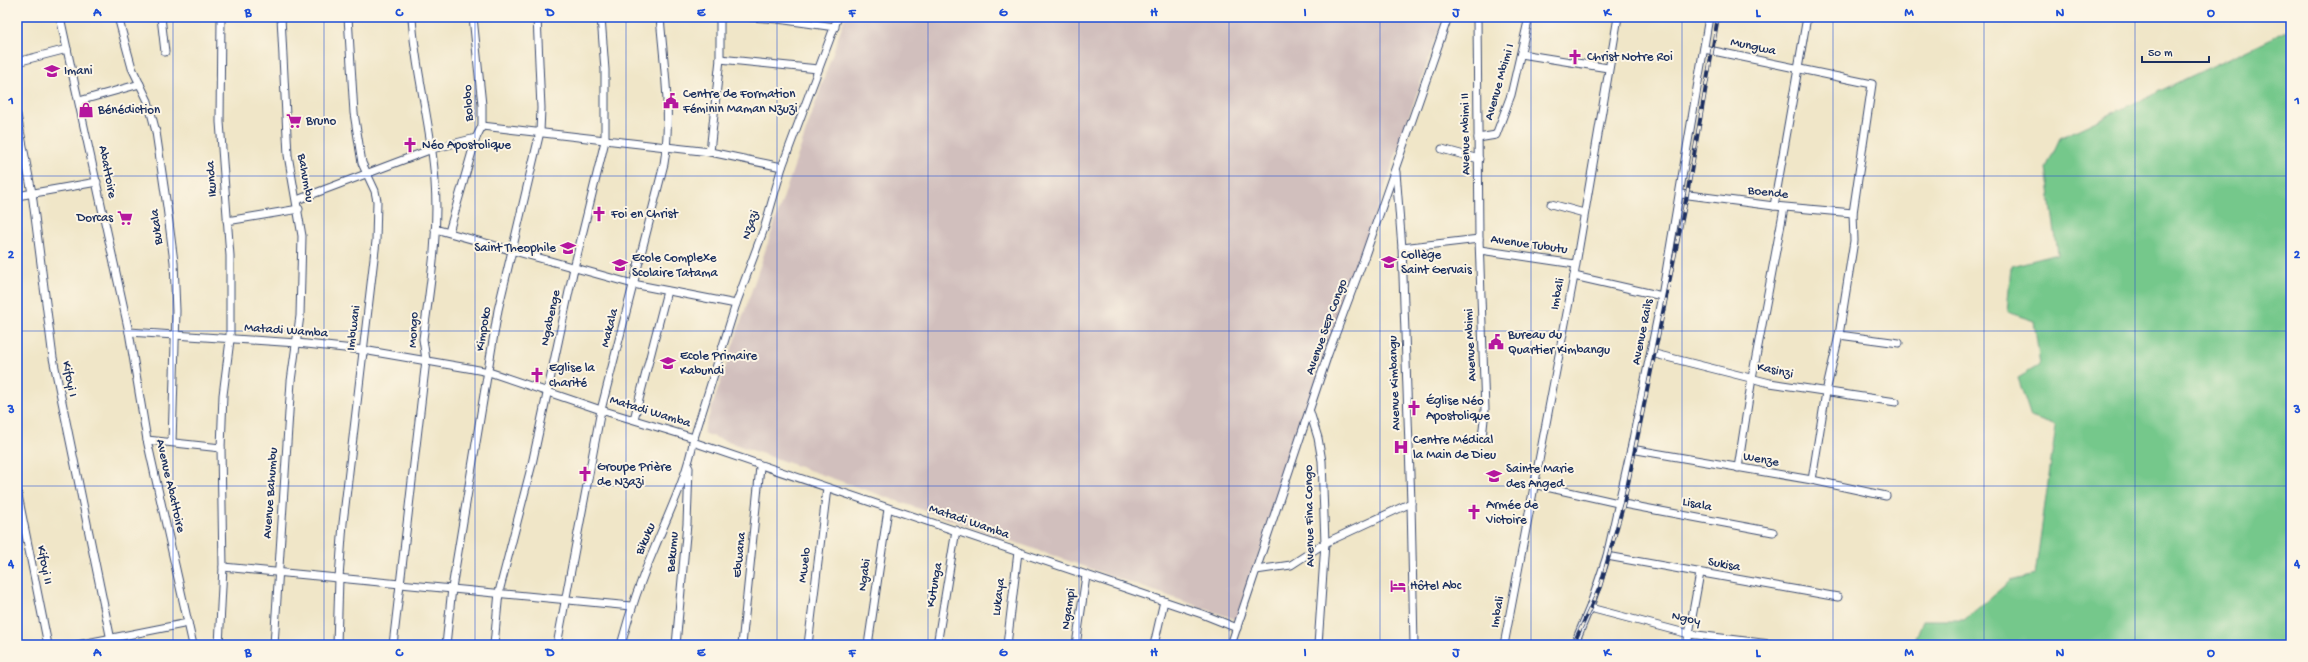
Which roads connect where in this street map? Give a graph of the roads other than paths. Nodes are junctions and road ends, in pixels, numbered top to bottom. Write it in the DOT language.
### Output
graph roads {
  1 [pos="60,17"];
  2 [pos="118,17"];
  3 [pos="161,17"];
  4 [pos="221,17"];
  5 [pos="281,17"];
  6 [pos="348,17"];
  7 [pos="412,17"];
  8 [pos="473,17"];
  9 [pos="537,17"];
  10 [pos="601,17"];
  11 [pos="660,17"];
  12 [pos="720,17"];
  13 [pos="750,17"];
  14 [pos="838,17"];
  15 [pos="1448,17"];
  16 [pos="1477,17"];
  17 [pos="1529,17"];
  18 [pos="1618,17"];
  19 [pos="1709,17"];
  20 [pos="1807,17"];
  21 [pos="778,18"];
  22 [pos="835,27"];
  23 [pos="67,49"];
  24 [pos="1704,49"];
  25 [pos="165,52"];
  26 [pos="1522,54"];
  27 [pos="720,59"];
  28 [pos="17,62"];
  29 [pos="1608,68"];
  30 [pos="818,69"];
  31 [pos="1797,69"];
  32 [pos="140,84"];
  33 [pos="79,101"];
  34 [pos="17,115"];
  35 [pos="482,126"];
  36 [pos="540,132"];
  37 [pos="476,138"];
  38 [pos="1478,138"];
  39 [pos="605,141"];
  40 [pos="666,148"];
  41 [pos="432,149"];
  42 [pos="1442,149"];
  43 [pos="710,152"];
  44 [pos="1479,159"];
  45 [pos="782,167"];
  46 [pos="1396,169"];
  47 [pos="366,175"];
  48 [pos="96,182"];
  49 [pos="32,193"];
  50 [pos="1681,194"];
  51 [pos="17,196"];
  52 [pos="297,200"];
  53 [pos="1551,204"];
  54 [pos="1774,206"];
  55 [pos="1784,208"];
  56 [pos="299,209"];
  57 [pos="1584,213"];
  58 [pos="1853,213"];
  59 [pos="228,221"];
  60 [pos="435,229"];
  61 [pos="449,232"];
  62 [pos="1479,239"];
  63 [pos="1402,248"];
  64 [pos="1480,250"];
  65 [pos="513,251"];
  66 [pos="1575,264"];
  67 [pos="574,268"];
  68 [pos="1574,276"];
  69 [pos="633,284"];
  70 [pos="667,291"];
  71 [pos="1662,296"];
  72 [pos="736,304"];
  73 [pos="129,332"];
  74 [pos="175,335"];
  75 [pos="1839,335"];
  76 [pos="230,340"];
  77 [pos="297,343"];
  78 [pos="1899,343"];
  79 [pos="363,350"];
  80 [pos="1651,353"];
  81 [pos="426,360"];
  82 [pos="489,372"];
  83 [pos="1752,378"];
  84 [pos="547,392"];
  85 [pos="1826,392"];
  86 [pos="1896,402"];
  87 [pos="601,410"];
  88 [pos="1310,412"];
  89 [pos="634,419"];
  90 [pos="1482,438"];
  91 [pos="147,440"];
  92 [pos="693,440"];
  93 [pos="172,442"];
  94 [pos="221,448"];
  95 [pos="1631,449"];
  96 [pos="690,460"];
  97 [pos="760,466"];
  98 [pos="1738,468"];
  99 [pos="1812,480"];
  100 [pos="1533,484"];
  101 [pos="827,488"];
  102 [pos="17,490"];
  103 [pos="1886,496"];
  104 [pos="1411,503"];
  105 [pos="1618,503"];
  106 [pos="888,509"];
  107 [pos="956,530"];
  108 [pos="1772,532"];
  109 [pos="1325,543"];
  110 [pos="1018,552"];
  111 [pos="1607,556"];
  112 [pos="223,567"];
  113 [pos="1256,570"];
  114 [pos="277,571"];
  115 [pos="1700,574"];
  116 [pos="1086,576"];
  117 [pos="339,578"];
  118 [pos="400,583"];
  119 [pos="452,588"];
  120 [pos="499,592"];
  121 [pos="1838,597"];
  122 [pos="567,600"];
  123 [pos="1164,601"];
  124 [pos="631,606"];
  125 [pos="1590,608"];
  126 [pos="188,623"];
  127 [pos="1237,628"];
  128 [pos="1689,634"];
  129 [pos="111,642"];
  130 [pos="48,645"];
  131 [pos="77,645"];
  132 [pos="193,645"];
  133 [pos="219,645"];
  134 [pos="274,645"];
  135 [pos="337,645"];
  136 [pos="394,645"];
  137 [pos="446,645"];
  138 [pos="494,645"];
  139 [pos="557,645"];
  140 [pos="620,645"];
  141 [pos="676,645"];
  142 [pos="742,645"];
  143 [pos="808,645"];
  144 [pos="868,645"];
  145 [pos="937,645"];
  146 [pos="1006,645"];
  147 [pos="1076,645"];
  148 [pos="1154,645"];
  149 [pos="1230,645"];
  150 [pos="1318,645"];
  151 [pos="1414,645"];
  152 [pos="1504,645"];
  153 [pos="1574,645"];
  154 [pos="1687,645"];
  155 [pos="1778,645"];
  1 -- 23 [label="street, Abattoire"];
  2 -- 32 [label="street, Bukala"];
  3 -- 25 [label="street"];
  4 -- 59 [label="street, Ikunda"];
  5 -- 52 [label="street, Bahumbu"];
  6 -- 47 [label="street, Imbwani"];
  7 -- 41 [label="street, Mongo"];
  8 -- 35 [label="street, Bolobo"];
  9 -- 36 [label="street, Kimpoko"];
  10 -- 39 [label="street, Ngabenge"];
  11 -- 40 [label="street, Makala"];
  12 -- 27 [label="street"];
  13 -- 21 [label="street"];
  14 -- 22 [label="street, Nzazi"];
  15 -- 46 [label="street, Avenue SEP Congo"];
  16 -- 38 [label="street, Avenue Mbimi II"];
  17 -- 26 [label="street, Avenue Mbimi I"];
  18 -- 29 [label="street, Imbali"];
  19 -- 24 [label="street, Avenue Rails"];
  20 -- 31 [label="street"];
  21 -- 22 [label="street"];
  22 -- 30 [label="street, Nzazi"];
  23 -- 28 [label="street"];
  23 -- 33 [label="street, Abattoire"];
  24 -- 31 [label="street, Mungwa"];
  24 -- 50 [label="street, Avenue Rails"];
  26 -- 29 [label="street"];
  26 -- 38 [label="street, Avenue Mbimi I"];
  27 -- 30 [label="street"];
  27 -- 43 [label="street"];
  29 -- 57 [label="street, Imbali"];
  30 -- 45 [label="street, Nzazi"];
  31 -- 54 [label="street"];
  31 -- 58 [label="street, Mungwa"];
  32 -- 33 [label="street"];
  32 -- 74 [label="street, Bukala"];
  33 -- 48 [label="street, Abattoire"];
  34 -- 49 [label="street, Kifoyi I"];
  35 -- 36 [label="street"];
  35 -- 37 [label="street, Bolobo"];
  36 -- 39 [label="street"];
  36 -- 65 [label="street, Kimpoko"];
  37 -- 41 [label="street"];
  37 -- 61 [label="street, Bolobo"];
  38 -- 44 [label="street, Avenue Mbimi II"];
  39 -- 40 [label="street"];
  39 -- 67 [label="street, Ngabenge"];
  40 -- 43 [label="street"];
  40 -- 69 [label="street, Makala"];
  41 -- 47 [label="street"];
  41 -- 60 [label="street, Mongo"];
  42 -- 44 [label="street"];
  43 -- 45 [label="street"];
  44 -- 62 [label="street, Avenue Mbimi II"];
  45 -- 72 [label="street, Nzazi"];
  46 -- 63 [label="street, Avenue Kimbangu"];
  46 -- 88 [label="street, Avenue SEP Congo"];
  47 -- 52 [label="street"];
  47 -- 79 [label="street, Imbwani"];
  48 -- 49 [label="street"];
  48 -- 73 [label="street, Abattoire"];
  49 -- 51 [label="street"];
  49 -- 129 [label="street, Kifoyi I"];
  50 -- 54 [label="street, Boende"];
  50 -- 71 [label="street, Avenue Rails"];
  52 -- 56 [label="street, Bahumbu"];
  53 -- 57 [label="street"];
  54 -- 55 [label="street, Boende"];
  55 -- 58 [label="street, Boende"];
  55 -- 83 [label="street"];
  56 -- 59 [label="street"];
  56 -- 77 [label="street, Bahumbu"];
  57 -- 66 [label="street, Imbali"];
  58 -- 75 [label="street"];
  59 -- 76 [label="street, Ikunda"];
  60 -- 61 [label="street"];
  60 -- 81 [label="street, Mongo"];
  61 -- 65 [label="street"];
  62 -- 63 [label="street, Avenue Tubutu"];
  62 -- 64 [label="street, Avenue Mbimi II"];
  63 -- 104 [label="street, Avenue Kimbangu"];
  64 -- 66 [label="street, Avenue Tubutu"];
  64 -- 90 [label="street, Avenue Mbimi"];
  65 -- 67 [label="street"];
  65 -- 82 [label="street, Kimpoko"];
  66 -- 68 [label="street, Imbali"];
  67 -- 69 [label="street"];
  67 -- 84 [label="street, Ngabenge"];
  68 -- 71 [label="street"];
  68 -- 100 [label="street, Imbali"];
  69 -- 70 [label="street"];
  69 -- 87 [label="street, Makala"];
  70 -- 72 [label="street"];
  70 -- 89 [label="street"];
  71 -- 80 [label="street, Avenue Rails"];
  72 -- 92 [label="street, Nzazi"];
  73 -- 74 [label="street, Matadi Wamba"];
  73 -- 91 [label="street, Avenue Abattoire"];
  74 -- 76 [label="street, Matadi Wamba"];
  74 -- 93 [label="street, Bukala"];
  75 -- 78 [label="street"];
  75 -- 85 [label="street"];
  76 -- 77 [label="street, Matadi Wamba"];
  76 -- 94 [label="street, Ikunda"];
  77 -- 79 [label="street, Matadi Wamba"];
  77 -- 114 [label="street, Avenue Bahumbu"];
  79 -- 81 [label="street, Matadi Wamba"];
  79 -- 117 [label="street, Imbwani"];
  80 -- 83 [label="street, Kasinzi"];
  80 -- 95 [label="street, Avenue Rails"];
  81 -- 82 [label="street, Matadi Wamba"];
  81 -- 118 [label="street, Mongo"];
  82 -- 84 [label="street, Matadi Wamba"];
  82 -- 119 [label="street, Kimpoko"];
  83 -- 85 [label="street, Kasinzi"];
  83 -- 98 [label="street"];
  84 -- 87 [label="street, Matadi Wamba"];
  84 -- 120 [label="street, Ngabenge"];
  85 -- 86 [label="street, Kasinzi"];
  85 -- 99 [label="street"];
  87 -- 89 [label="street, Matadi Wamba"];
  87 -- 122 [label="street, Makala"];
  88 -- 109 [label="street, Avenue Fina Congo"];
  88 -- 113 [label="street, Avenue SEP Congo"];
  89 -- 92 [label="street, Matadi Wamba"];
  91 -- 93 [label="street"];
  91 -- 126 [label="street, Avenue Abattoire"];
  92 -- 96 [label="street, Bikuku"];
  92 -- 97 [label="street, Matadi Wamba"];
  93 -- 94 [label="street"];
  94 -- 112 [label="street, Ikunda"];
  95 -- 98 [label="street, Wenze"];
  95 -- 105 [label="street, Avenue Rails"];
  96 -- 124 [label="street, Bikuku"];
  96 -- 141 [label="street, Bekumu"];
  97 -- 101 [label="street, Matadi Wamba"];
  97 -- 142 [label="street, Ebwana"];
  98 -- 99 [label="street, Wenze"];
  99 -- 103 [label="street, Wenze"];
  100 -- 105 [label="street, Lisala"];
  100 -- 152 [label="street, Imbali"];
  101 -- 106 [label="street, Matadi Wamba"];
  101 -- 143 [label="street, Mwelo"];
  102 -- 130 [label="street, Kifoyi II"];
  104 -- 109 [label="street"];
  104 -- 151 [label="street, Avenue Kimbangu"];
  105 -- 108 [label="street, Lisala"];
  105 -- 111 [label="street, Avenue Rails"];
  106 -- 107 [label="street, Matadi Wamba"];
  106 -- 144 [label="street, Ngabi"];
  107 -- 110 [label="street, Matadi Wamba"];
  107 -- 145 [label="street, Kutunga"];
  109 -- 113 [label="street"];
  109 -- 150 [label="street, Avenue Fina Congo"];
  110 -- 116 [label="street, Matadi Wamba"];
  110 -- 146 [label="street, Lukaya"];
  111 -- 115 [label="street, Sukisa"];
  111 -- 125 [label="street, Avenue Rails"];
  112 -- 114 [label="street"];
  112 -- 133 [label="street, Ikunda"];
  113 -- 127 [label="street, Avenue SEP Congo"];
  114 -- 117 [label="street"];
  114 -- 134 [label="street, Avenue Bahumbu"];
  115 -- 121 [label="street, Sukisa"];
  115 -- 128 [label="street"];
  116 -- 123 [label="street, Matadi Wamba"];
  116 -- 147 [label="street, Ngampi"];
  117 -- 118 [label="street"];
  117 -- 135 [label="street, Imbwani"];
  118 -- 119 [label="street"];
  118 -- 136 [label="street, Mongo"];
  119 -- 120 [label="street"];
  119 -- 137 [label="street, Kimpoko"];
  120 -- 122 [label="street"];
  120 -- 138 [label="street, Ngabenge"];
  122 -- 124 [label="street"];
  122 -- 139 [label="street, Makala"];
  123 -- 127 [label="street, Matadi Wamba"];
  123 -- 148 [label="street"];
  124 -- 140 [label="street, Bikuku"];
  125 -- 128 [label="street, Ngoy"];
  125 -- 153 [label="street, Avenue Rails"];
  126 -- 129 [label="street"];
  126 -- 132 [label="street, Avenue Abattoire"];
  127 -- 149 [label="street, Avenue SEP Congo"];
  128 -- 154 [label="street"];
  128 -- 155 [label="street, Ngoy"];
  129 -- 131 [label="street"];
}
